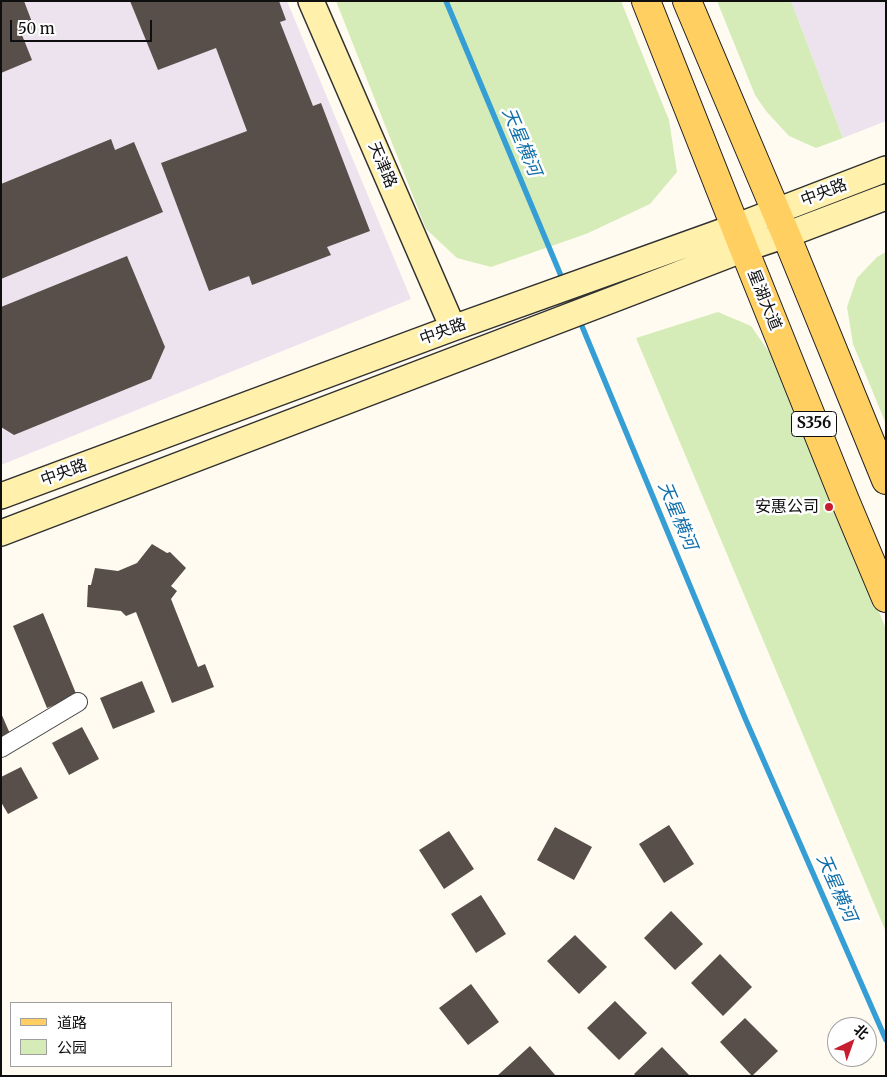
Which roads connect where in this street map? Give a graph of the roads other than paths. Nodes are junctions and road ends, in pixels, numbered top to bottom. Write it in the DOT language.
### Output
graph roads {
  1 [pos="311,1"];
  2 [pos="646,1"];
  3 [pos="687,1"];
  4 [pos="886,169"];
  5 [pos="886,197"];
  6 [pos="781,223"];
  7 [pos="739,238"];
  8 [pos="453,328"];
  9 [pos="886,480"];
  10 [pos="1,496"];
  11 [pos="1,533"];
  12 [pos="886,598"];
  13 [pos="78,702"];
  14 [pos="1,748"];
  1 -- 8 [label="street, 天津路"];
  2 -- 7 [label="main road, 星湖大道"];
  3 -- 6 [label="main road"];
  4 -- 6 [label="street, 中央路"];
  5 -- 6 [label="street"];
  6 -- 7 [label="street, 中央路"];
  6 -- 9 [label="main road, S356"];
  7 -- 8 [label="street, 中央路"];
  7 -- 11 [label="street, 中央路"];
  7 -- 12 [label="main road, 星湖大道 / S356"];
  8 -- 10 [label="street, 中央路"];
  13 -- 14 [label="street"];
}
